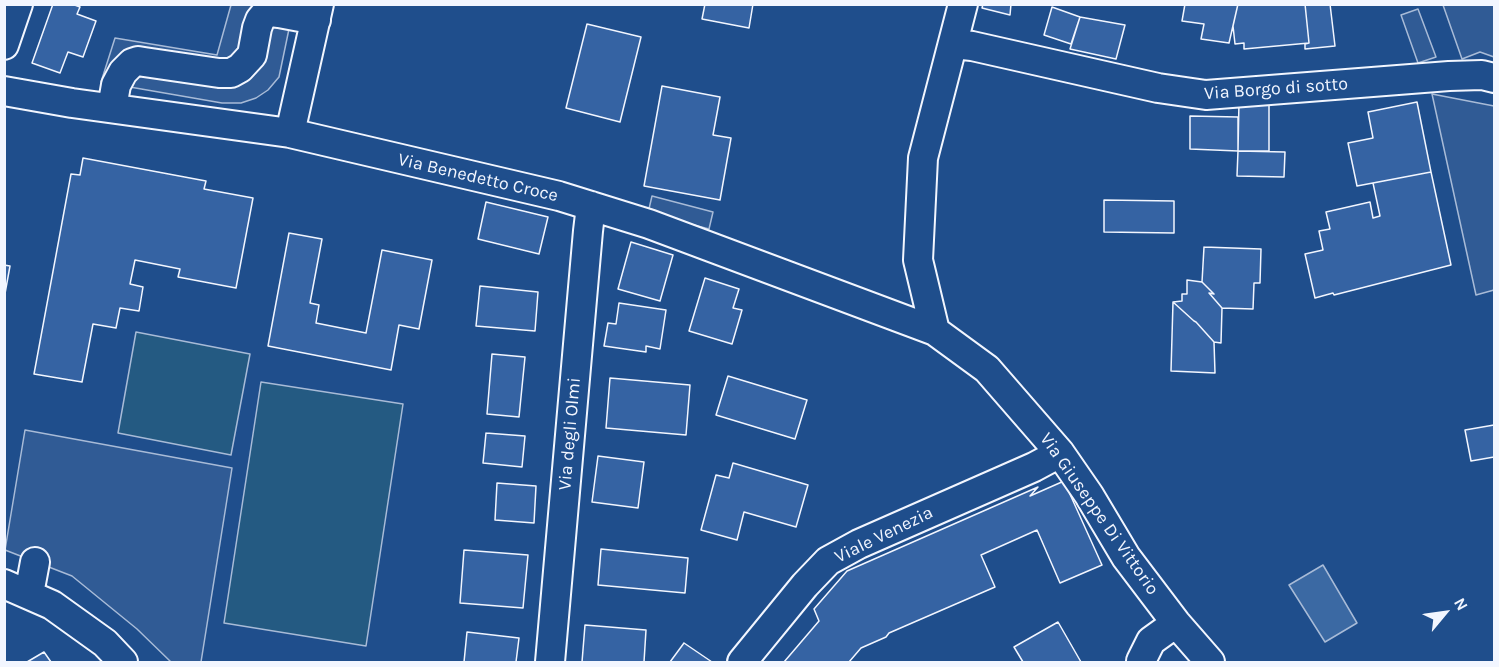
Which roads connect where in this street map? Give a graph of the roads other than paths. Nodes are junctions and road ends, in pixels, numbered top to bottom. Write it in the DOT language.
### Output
graph roads {
  1 [pos="18,4"];
  2 [pos="963,4"];
  3 [pos="318,12"];
  4 [pos="954,44"];
  5 [pos="4,45"];
  6 [pos="1494,78"];
  7 [pos="4,91"];
  8 [pos="112,108"];
  9 [pos="290,133"];
  10 [pos="591,206"];
  11 [pos="935,331"];
  12 [pos="1060,453"];
  13 [pos="36,562"];
  14 [pos="17,589"];
  15 [pos="1176,622"];
  16 [pos="123,663"];
  17 [pos="550,663"];
  18 [pos="742,663"];
  19 [pos="1142,663"];
  20 [pos="1210,663"];
  1 -- 5 [label="street"];
  2 -- 4 [label="street"];
  3 -- 8 [label="street"];
  3 -- 9 [label="street"];
  4 -- 6 [label="street, Via Borgo di sotto"];
  4 -- 11 [label="street"];
  7 -- 8 [label="street, Via Benedetto Croce"];
  8 -- 9 [label="street, Via Benedetto Croce"];
  9 -- 10 [label="street, Via Benedetto Croce"];
  10 -- 11 [label="street, Via Benedetto Croce"];
  10 -- 17 [label="street, Via degli Olmi"];
  11 -- 12 [label="street, Via Giuseppe Di Vittorio"];
  12 -- 15 [label="street, Via Giuseppe Di Vittorio"];
  12 -- 18 [label="street, Viale Venezia"];
  13 -- 14 [label="street"];
  14 -- 16 [label="street"];
  15 -- 19 [label="street"];
  15 -- 20 [label="street, Via Giuseppe Di Vittorio"];
}
